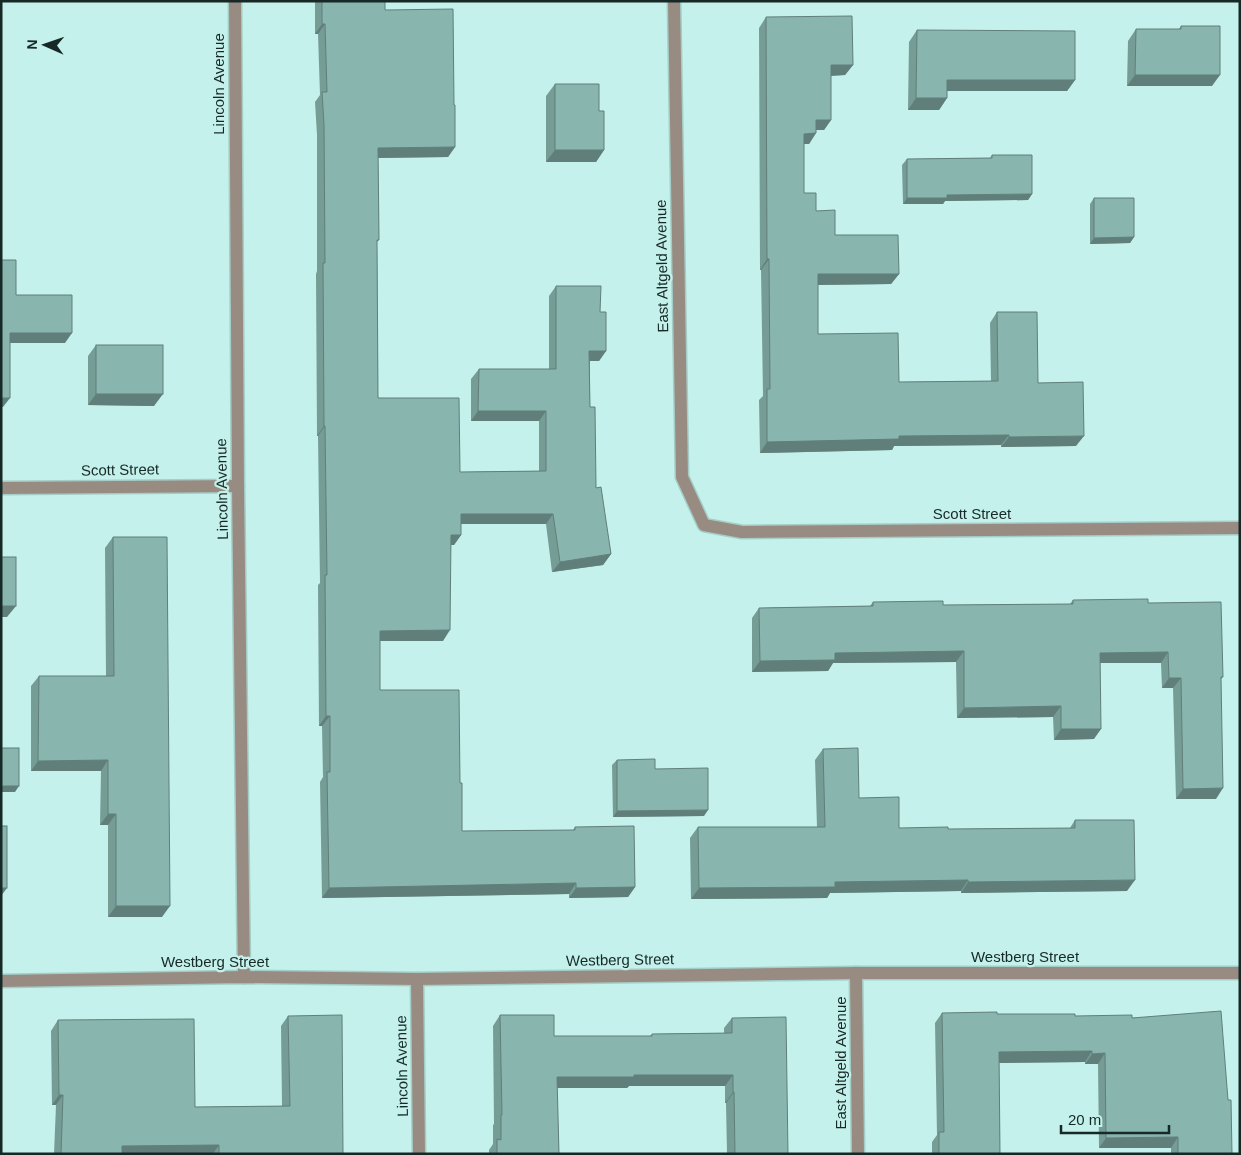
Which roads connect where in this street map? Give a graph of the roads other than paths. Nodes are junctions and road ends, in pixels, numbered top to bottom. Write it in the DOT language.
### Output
graph roads {
  1 [pos="235,1"];
  2 [pos="674,1"];
  3 [pos="238,486"];
  4 [pos="1,488"];
  5 [pos="704,524"];
  6 [pos="1240,528"];
  7 [pos="856,973"];
  8 [pos="1240,973"];
  9 [pos="244,977"];
  10 [pos="417,979"];
  11 [pos="1,981"];
  12 [pos="419,1154"];
  13 [pos="858,1154"];
  1 -- 3 [label="street, Lincoln Avenue"];
  2 -- 5 [label="street, East Altgeld Avenue"];
  3 -- 4 [label="street, Scott Street"];
  3 -- 9 [label="street, Lincoln Avenue"];
  5 -- 6 [label="street, Scott Street"];
  7 -- 8 [label="street, Westberg Street"];
  7 -- 10 [label="street, Westberg Street"];
  7 -- 13 [label="street, East Altgeld Avenue"];
  9 -- 10 [label="street, Westberg Street"];
  9 -- 11 [label="street, Westberg Street"];
  10 -- 12 [label="street, Lincoln Avenue"];
}
